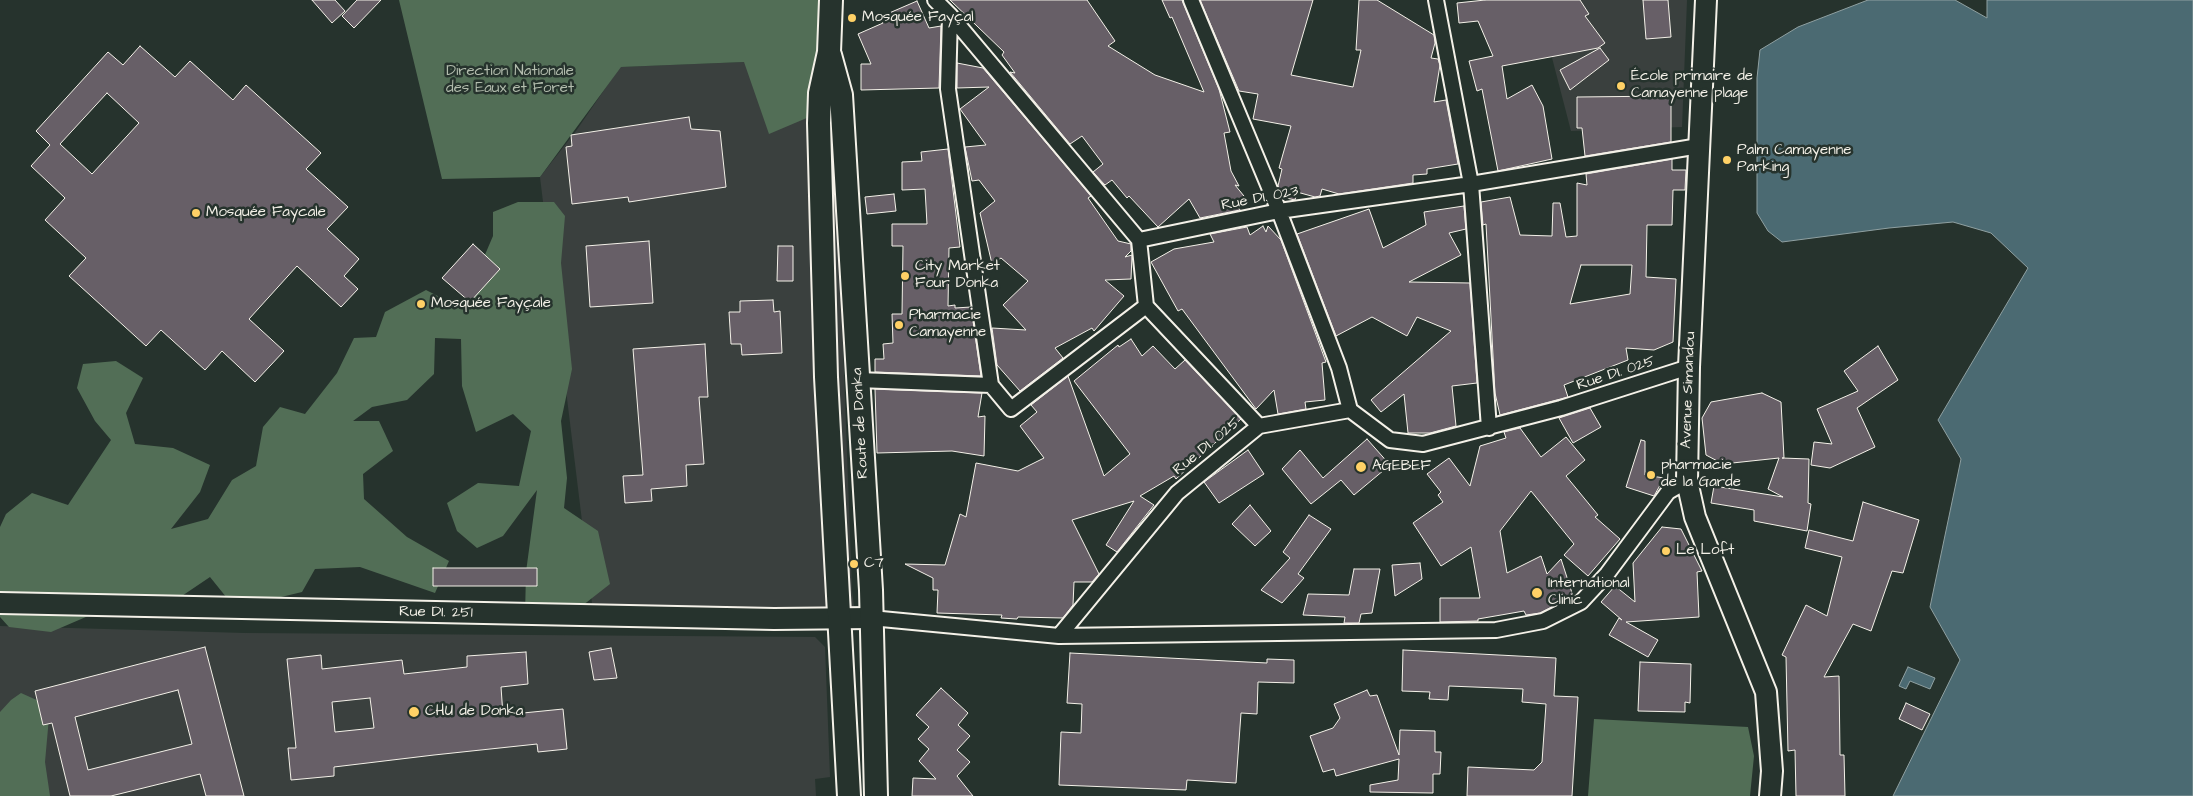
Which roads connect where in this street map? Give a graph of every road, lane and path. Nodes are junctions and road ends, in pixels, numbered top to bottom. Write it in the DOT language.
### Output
graph roads {
  1 [pos="831,0"];
  2 [pos="935,0"];
  3 [pos="1191,0"];
  4 [pos="1436,0"];
  5 [pos="1706,0"];
  6 [pos="950,15"];
  7 [pos="829,52"];
  8 [pos="1699,146"];
  9 [pos="1470,184"];
  10 [pos="1279,211"];
  11 [pos="1139,240"];
  12 [pos="1146,306"];
  13 [pos="1689,367"];
  14 [pos="858,380"];
  15 [pos="991,384"];
  16 [pos="1350,410"];
  17 [pos="1259,426"];
  18 [pos="1489,428"];
  19 [pos="1687,481"];
  20 [pos="0,603"];
  21 [pos="840,618"];
  22 [pos="871,618"];
  23 [pos="1059,636"];
  24 [pos="849,796"];
  25 [pos="876,796"];
  26 [pos="1770,796"];
  1 -- 7 [label="main road, Route de Donka"];
  2 -- 6 [label="street"];
  3 -- 10 [label="street"];
  4 -- 9 [label="street"];
  5 -- 8 [label="main road, Avenue Simandou"];
  6 -- 11 [label="street"];
  6 -- 15 [label="street"];
  7 -- 14 [label="main road, Route de Donka"];
  7 -- 21 [label="main road, Route de Donka"];
  8 -- 9 [label="street, Rue DI. 023"];
  8 -- 13 [label="main road, Avenue Simandou"];
  9 -- 10 [label="street, Rue DI. 023"];
  9 -- 18 [label="street"];
  10 -- 11 [label="street, Rue DI. 023"];
  10 -- 16 [label="street"];
  11 -- 12 [label="street"];
  12 -- 15 [label="street"];
  12 -- 17 [label="street"];
  13 -- 18 [label="street, Rue DI. 025"];
  13 -- 19 [label="main road, Avenue Simandou"];
  14 -- 15 [label="street"];
  14 -- 22 [label="main road, Route de Donka"];
  16 -- 17 [label="street, Rue DI. 025"];
  16 -- 18 [label="street, Rue DI. 025"];
  17 -- 23 [label="street, Rue DI. 025"];
  19 -- 23 [label="street"];
  19 -- 26 [label="main road, Avenue Simandou"];
  20 -- 21 [label="main road, Rue DI. 251"];
  21 -- 22 [label="main road, Rue DI. 251"];
  21 -- 24 [label="main road, Route de Donka"];
  22 -- 23 [label="street"];
  22 -- 25 [label="main road, Route de Donka"];
}
